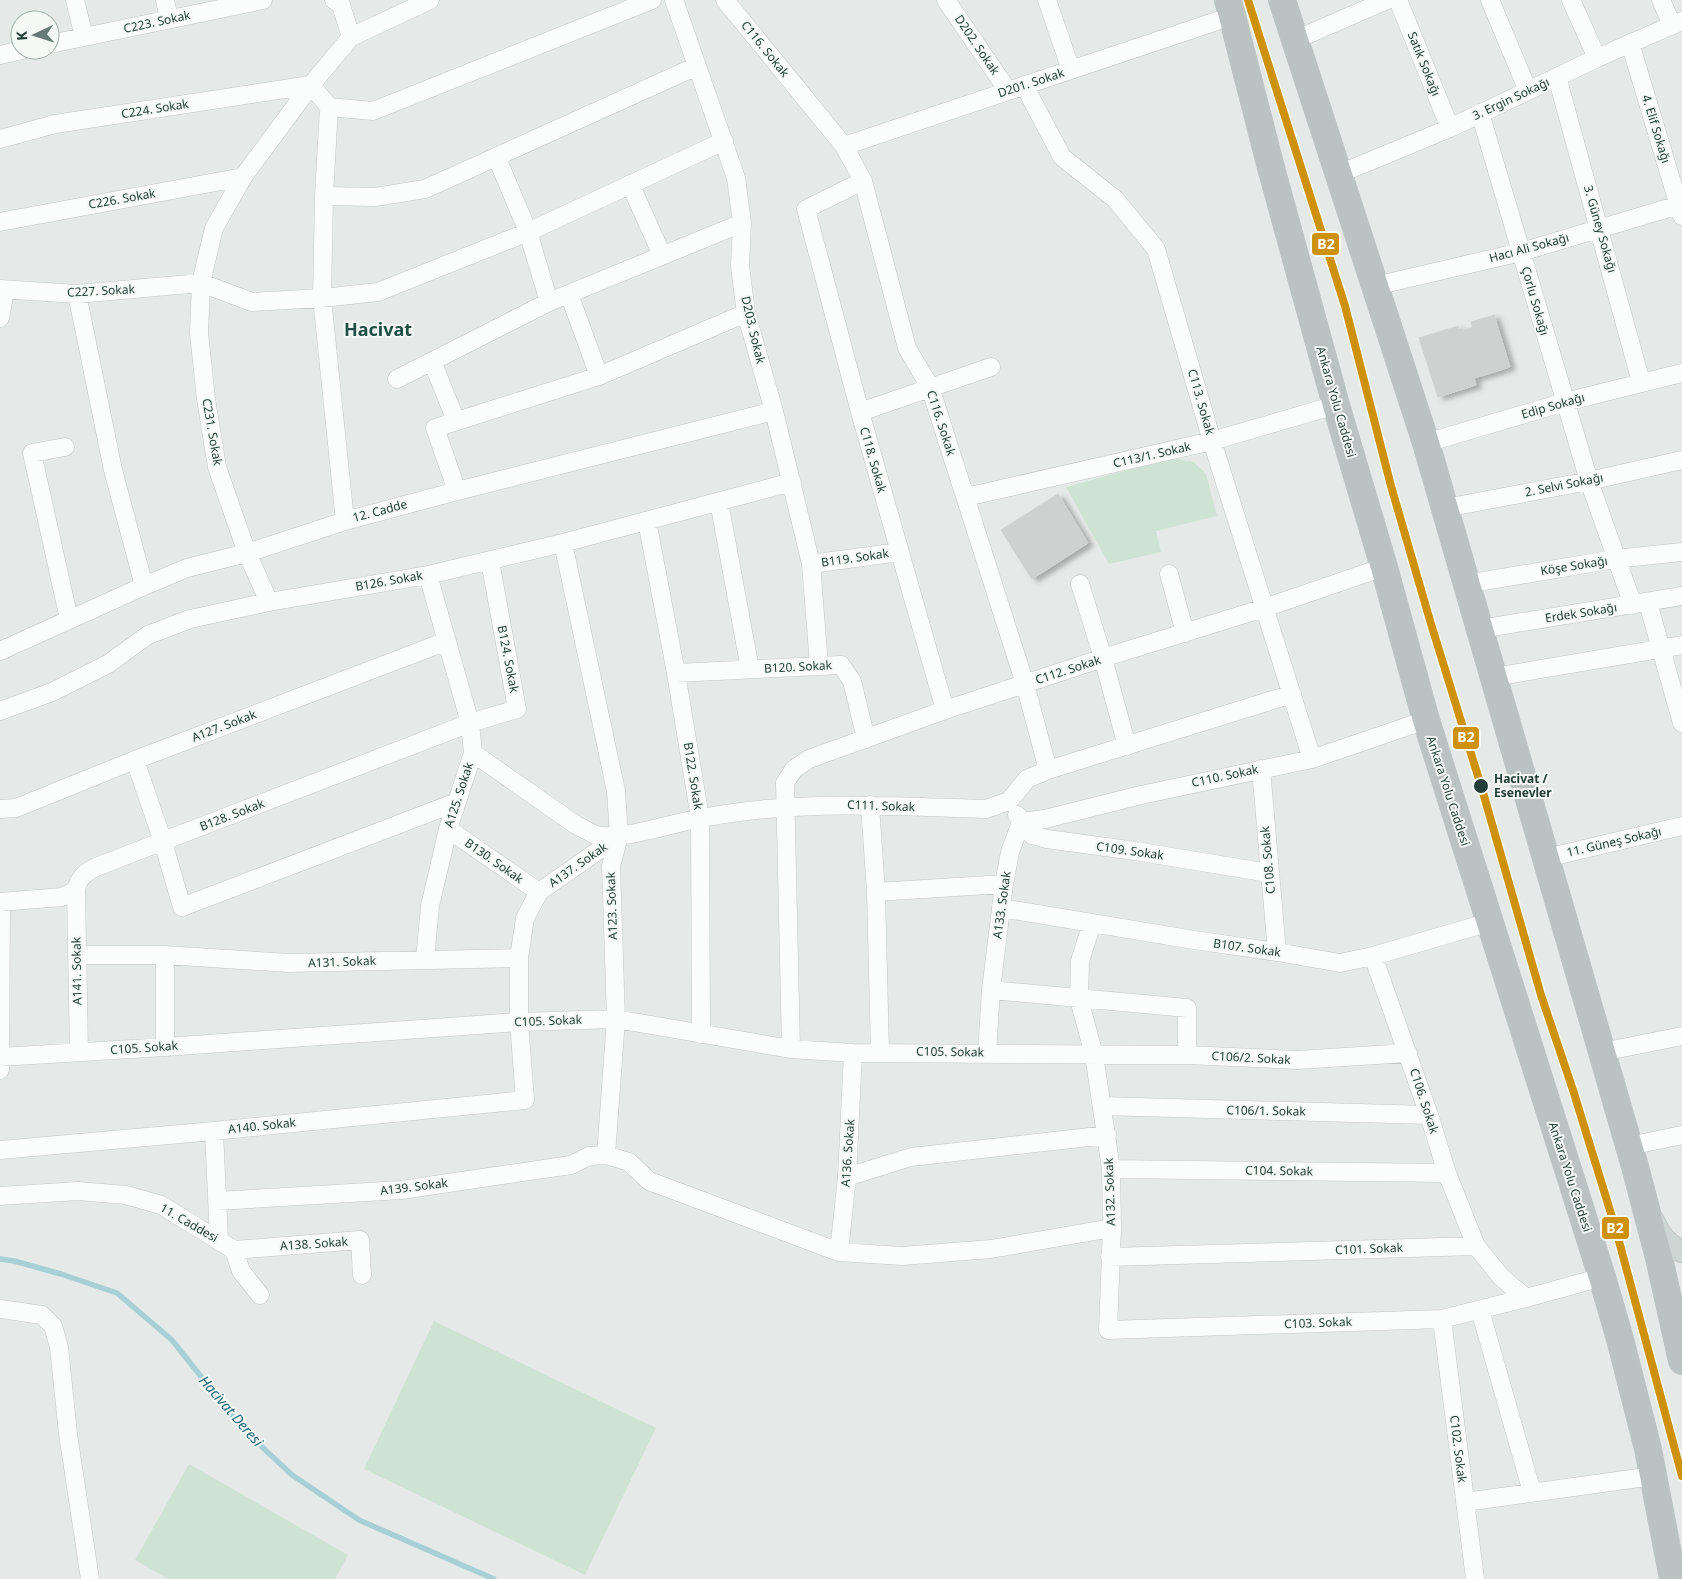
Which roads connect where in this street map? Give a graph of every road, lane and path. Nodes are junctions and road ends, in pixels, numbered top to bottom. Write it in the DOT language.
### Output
graph roads {
  1 [pos="75,0"];
  2 [pos="165,0"];
  3 [pos="263,0"];
  4 [pos="334,0"];
  5 [pos="652,0"];
  6 [pos="674,0"];
  7 [pos="725,0"];
  8 [pos="946,0"];
  9 [pos="1048,0"];
  10 [pos="1282,0"];
  11 [pos="1387,0"];
  12 [pos="1398,0"];
  13 [pos="1490,0"];
  14 [pos="1571,0"];
  15 [pos="1661,0"];
  16 [pos="423,2"];
  17 [pos="1219,7"];
  18 [pos="169,19"];
  19 [pos="1677,23"];
  20 [pos="84,37"];
  21 [pos="351,37"];
  22 [pos="1295,40"];
  23 [pos="60,42"];
  24 [pos="1630,43"];
  25 [pos="1597,58"];
  26 [pos="697,66"];
  27 [pos="1071,70"];
  28 [pos="1557,77"];
  29 [pos="311,85"];
  30 [pos="1016,88"];
  31 [pos="1528,91"];
  32 [pos="329,107"];
  33 [pos="1480,113"];
  34 [pos="1450,128"];
  35 [pos="0,139"];
  36 [pos="724,141"];
  37 [pos="844,146"];
  38 [pos="497,158"];
  39 [pos="1339,174"];
  40 [pos="243,177"];
  41 [pos="863,181"];
  42 [pos="630,184"];
  43 [pos="324,196"];
  44 [pos="1681,208"];
  45 [pos="0,222"];
  46 [pos="742,223"];
  47 [pos="1600,228"];
  48 [pos="528,232"];
  49 [pos="1521,252"];
  50 [pos="662,255"];
  51 [pos="201,283"];
  52 [pos="1375,286"];
  53 [pos="3,290"];
  54 [pos="77,294"];
  55 [pos="569,294"];
  56 [pos="322,298"];
  57 [pos="550,302"];
  58 [pos="746,313"];
  59 [pos="0,318"];
  60 [pos="432,361"];
  61 [pos="991,367"];
  62 [pos="1682,373"];
  63 [pos="599,376"];
  64 [pos="397,378"];
  65 [pos="1641,382"];
  66 [pos="930,388"];
  67 [pos="1565,402"];
  68 [pos="1336,405"];
  69 [pos="774,411"];
  70 [pos="860,412"];
  71 [pos="456,421"];
  72 [pos="1212,441"];
  73 [pos="1426,443"];
  74 [pos="65,447"];
  75 [pos="1682,460"];
  76 [pos="1589,481"];
  77 [pos="792,482"];
  78 [pos="457,491"];
  79 [pos="966,497"];
  80 [pos="719,502"];
  81 [pos="1444,508"];
  82 [pos="345,521"];
  83 [pos="647,521"];
  84 [pos="563,543"];
  85 [pos="899,552"];
  86 [pos="1682,552"];
  87 [pos="247,553"];
  88 [pos="1615,559"];
  89 [pos="490,561"];
  90 [pos="811,564"];
  91 [pos="1384,567"];
  92 [pos="1169,574"];
  93 [pos="428,575"];
  94 [pos="1080,584"];
  95 [pos="1466,584"];
  96 [pos="144,586"];
  97 [pos="1682,596"];
  98 [pos="269,602"];
  99 [pos="1640,604"];
  100 [pos="1264,608"];
  101 [pos="69,619"];
  102 [pos="1480,629"];
  103 [pos="1185,633"];
  104 [pos="447,641"];
  105 [pos="1682,645"];
  106 [pos="1660,649"];
  107 [pos="0,651"];
  108 [pos="1103,658"];
  109 [pos="819,665"];
  110 [pos="750,669"];
  111 [pos="676,673"];
  112 [pos="1494,677"];
  113 [pos="1025,684"];
  114 [pos="1292,694"];
  115 [pos="945,710"];
  116 [pos="0,712"];
  117 [pos="1426,720"];
  118 [pos="470,723"];
  119 [pos="1682,723"];
  120 [pos="866,739"];
  121 [pos="1127,746"];
  122 [pos="473,753"];
  123 [pos="1312,758"];
  124 [pos="135,760"];
  125 [pos="1261,769"];
  126 [pos="1048,770"];
  127 [pos="1009,801"];
  128 [pos="457,802"];
  129 [pos="870,805"];
  130 [pos="785,807"];
  131 [pos="0,810"];
  132 [pos="700,818"];
  133 [pos="1021,822"];
  134 [pos="1682,826"];
  135 [pos="448,829"];
  136 [pos="619,836"];
  137 [pos="163,842"];
  138 [pos="1546,858"];
  139 [pos="1269,873"];
  140 [pos="1004,884"];
  141 [pos="76,890"];
  142 [pos="539,892"];
  143 [pos="876,892"];
  144 [pos="0,902"];
  145 [pos="1001,908"];
  146 [pos="1490,922"];
  147 [pos="1092,923"];
  148 [pos="1277,952"];
  149 [pos="165,955"];
  150 [pos="77,956"];
  151 [pos="1373,956"];
  152 [pos="519,958"];
  153 [pos="425,959"];
  154 [pos="991,990"];
  155 [pos="1080,999"];
  156 [pos="616,1019"];
  157 [pos="520,1022"];
  158 [pos="701,1034"];
  159 [pos="1682,1036"];
  160 [pos="165,1047"];
  161 [pos="791,1049"];
  162 [pos="79,1052"];
  163 [pos="853,1052"];
  164 [pos="880,1052"];
  165 [pos="1602,1052"];
  166 [pos="987,1053"];
  167 [pos="1408,1053"];
  168 [pos="1094,1055"];
  169 [pos="1186,1055"];
  170 [pos="0,1057"];
  171 [pos="0,1070"];
  172 [pos="525,1100"];
  173 [pos="1102,1106"];
  174 [pos="1429,1115"];
  175 [pos="214,1131"];
  176 [pos="1107,1135"];
  177 [pos="1682,1135"];
  178 [pos="1629,1146"];
  179 [pos="0,1150"];
  180 [pos="606,1155"];
  181 [pos="1111,1168"];
  182 [pos="1447,1173"];
  183 [pos="847,1177"];
  184 [pos="0,1196"];
  185 [pos="1643,1200"];
  186 [pos="218,1201"];
  187 [pos="1112,1228"];
  188 [pos="227,1245"];
  189 [pos="1476,1246"];
  190 [pos="1682,1251"];
  191 [pos="839,1252"];
  192 [pos="1110,1257"];
  193 [pos="362,1275"];
  194 [pos="1602,1277"];
  195 [pos="260,1295"];
  196 [pos="1682,1297"];
  197 [pos="1526,1298"];
  198 [pos="0,1309"];
  199 [pos="1480,1310"];
  200 [pos="1442,1319"];
  201 [pos="1108,1330"];
  202 [pos="1681,1355"];
  203 [pos="1653,1476"];
  204 [pos="1532,1492"];
  205 [pos="1465,1502"];
  206 [pos="90,1579"];
  207 [pos="1475,1579"];
  208 [pos="1673,1579"];
  1 -- 20 [label="street"];
  2 -- 18 [label="street"];
  3 -- 18 [label="street, C223. Sokak"];
  4 -- 21 [label="street"];
  5 -- 32 [label="street"];
  6 -- 26 [label="street, D203. Sokak"];
  7 -- 37 [label="street, C116. Sokak"];
  8 -- 30 [label="street, D202. Sokak"];
  9 -- 27 [label="street"];
  10 -- 22 [label="highway"];
  11 -- 22 [label="street"];
  12 -- 34 [label="street, Satık Sokağı"];
  13 -- 31 [label="street"];
  14 -- 25 [label="street"];
  15 -- 19 [label="street"];
  16 -- 21 [label="street"];
  17 -- 27 [label="street, D201. Sokak"];
  17 -- 68 [label="highway, Ankara Yolu Caddesi"];
  18 -- 20 [label="street, C223. Sokak"];
  19 -- 24 [label="street, 3. Ergin Sokağı"];
  20 -- 23 [label="street, C223. Sokak"];
  21 -- 29 [label="street, C231. Sokak"];
  22 -- 39 [label="highway"];
  24 -- 25 [label="street, 3. Ergin Sokağı"];
  24 -- 44 [label="street, 4. Elif Sokağı"];
  25 -- 28 [label="street, 3. Ergin Sokağı"];
  26 -- 36 [label="street, D203. Sokak"];
  26 -- 38 [label="street"];
  27 -- 30 [label="street, D201. Sokak"];
  28 -- 31 [label="street, 3. Ergin Sokağı"];
  28 -- 47 [label="street, 3. Güney Sokağı"];
  29 -- 32 [label="street"];
  29 -- 35 [label="street, C224. Sokak"];
  29 -- 40 [label="street, C231. Sokak"];
  30 -- 37 [label="street, D201. Sokak"];
  30 -- 72 [label="street, C113. Sokak"];
  31 -- 33 [label="street, 3. Ergin Sokağı"];
  32 -- 43 [label="street"];
  33 -- 34 [label="street, 3. Ergin Sokağı"];
  33 -- 49 [label="street, Çorlu Sokağı"];
  34 -- 39 [label="street, 3. Ergin Sokağı"];
  36 -- 42 [label="street"];
  36 -- 46 [label="street, D203. Sokak"];
  37 -- 41 [label="street, C116. Sokak"];
  38 -- 43 [label="street"];
  38 -- 48 [label="street"];
  39 -- 52 [label="highway"];
  40 -- 45 [label="street, C226. Sokak"];
  40 -- 51 [label="street, C231. Sokak"];
  41 -- 66 [label="street, C116. Sokak"];
  41 -- 70 [label="street, C118. Sokak"];
  42 -- 48 [label="street"];
  42 -- 50 [label="street"];
  43 -- 56 [label="street"];
  44 -- 47 [label="street, Hacı Ali Sokağı"];
  46 -- 50 [label="street"];
  46 -- 58 [label="street, D203. Sokak"];
  47 -- 49 [label="street, Hacı Ali Sokağı"];
  47 -- 65 [label="street, 3. Güney Sokağı"];
  48 -- 56 [label="street"];
  48 -- 57 [label="street"];
  49 -- 52 [label="street, Hacı Ali Sokağı"];
  49 -- 67 [label="street, Çorlu Sokağı"];
  50 -- 55 [label="street"];
  51 -- 54 [label="street, C227. Sokak"];
  51 -- 56 [label="street"];
  51 -- 87 [label="street, C231. Sokak"];
  52 -- 73 [label="highway"];
  53 -- 54 [label="street, C227. Sokak"];
  53 -- 59 [label="street"];
  54 -- 96 [label="street"];
  55 -- 57 [label="street"];
  55 -- 63 [label="street"];
  56 -- 82 [label="street"];
  57 -- 60 [label="street"];
  58 -- 63 [label="street"];
  58 -- 69 [label="street, D203. Sokak"];
  60 -- 64 [label="street"];
  60 -- 71 [label="street"];
  61 -- 66 [label="street"];
  62 -- 65 [label="street, Edip Sokağı"];
  63 -- 71 [label="street"];
  65 -- 67 [label="street, Edip Sokağı"];
  66 -- 70 [label="street"];
  66 -- 79 [label="street, C116. Sokak"];
  67 -- 73 [label="street, Edip Sokağı"];
  67 -- 76 [label="street, Çorlu Sokağı"];
  68 -- 72 [label="street, C113/1. Sokak"];
  68 -- 91 [label="highway, Ankara Yolu Caddesi"];
  69 -- 77 [label="street, D203. Sokak"];
  69 -- 78 [label="street, 12. Cadde"];
  70 -- 85 [label="street, C118. Sokak"];
  71 -- 78 [label="street"];
  72 -- 79 [label="street, C113/1. Sokak"];
  72 -- 100 [label="street, C113. Sokak"];
  73 -- 81 [label="highway"];
  74 -- 101 [label="street"];
  75 -- 76 [label="street, 2. Selvi Sokağı"];
  76 -- 81 [label="street, 2. Selvi Sokağı"];
  76 -- 88 [label="street, Çorlu Sokağı"];
  77 -- 80 [label="street, B126. Sokak"];
  77 -- 90 [label="street, D203. Sokak"];
  78 -- 82 [label="street, 12. Cadde"];
  79 -- 113 [label="street, C116. Sokak"];
  80 -- 83 [label="street, B126. Sokak"];
  80 -- 110 [label="street"];
  81 -- 95 [label="highway"];
  82 -- 87 [label="street, 12. Cadde"];
  83 -- 84 [label="street, B126. Sokak"];
  83 -- 111 [label="street, B122. Sokak"];
  84 -- 89 [label="street, B126. Sokak"];
  84 -- 136 [label="street, A123. Sokak"];
  85 -- 90 [label="street, B119. Sokak"];
  85 -- 115 [label="street, C118. Sokak"];
  86 -- 88 [label="street, Köşe Sokağı"];
  87 -- 96 [label="street, 12. Cadde"];
  87 -- 98 [label="street, C231. Sokak"];
  88 -- 95 [label="street, Köşe Sokağı"];
  88 -- 99 [label="street, Çorlu Sokağı"];
  89 -- 93 [label="street, B126. Sokak"];
  89 -- 118 [label="street, B124. Sokak"];
  90 -- 109 [label="street, D203. Sokak"];
  91 -- 100 [label="street, C112. Sokak"];
  91 -- 117 [label="highway, Ankara Yolu Caddesi"];
  92 -- 103 [label="street"];
  93 -- 98 [label="street, B126. Sokak"];
  93 -- 104 [label="street, A125. Sokak"];
  94 -- 108 [label="street"];
  95 -- 102 [label="highway"];
  96 -- 101 [label="street, 12. Cadde"];
  97 -- 99 [label="street, Erdek Sokağı"];
  98 -- 116 [label="street, B126. Sokak"];
  99 -- 102 [label="street, Erdek Sokağı"];
  99 -- 106 [label="street, Çorlu Sokağı"];
  100 -- 103 [label="street, C112. Sokak"];
  100 -- 114 [label="street, C113. Sokak"];
  101 -- 107 [label="street, 12. Cadde"];
  102 -- 112 [label="highway"];
  103 -- 108 [label="street, C112. Sokak"];
  104 -- 118 [label="street, A125. Sokak"];
  104 -- 124 [label="street, A127. Sokak"];
  105 -- 106 [label="street"];
  106 -- 112 [label="street"];
  106 -- 119 [label="street, Çorlu Sokağı"];
  108 -- 113 [label="street, C112. Sokak"];
  108 -- 121 [label="street"];
  109 -- 110 [label="street, B120. Sokak"];
  109 -- 120 [label="street, B120. Sokak"];
  110 -- 111 [label="street, B120. Sokak"];
  111 -- 132 [label="street, B122. Sokak"];
  112 -- 138 [label="highway"];
  113 -- 115 [label="street, C112. Sokak"];
  113 -- 126 [label="street, C116. Sokak"];
  114 -- 121 [label="street"];
  114 -- 123 [label="street, C113. Sokak"];
  115 -- 120 [label="street, C112. Sokak"];
  117 -- 123 [label="street, C110. Sokak"];
  117 -- 146 [label="highway, Ankara Yolu Caddesi"];
  118 -- 122 [label="street, A125. Sokak"];
  118 -- 137 [label="street, B128. Sokak"];
  120 -- 130 [label="street, C112. Sokak"];
  121 -- 126 [label="street"];
  122 -- 128 [label="street, A125. Sokak"];
  122 -- 136 [label="street, C111. Sokak"];
  123 -- 125 [label="street, C110. Sokak"];
  124 -- 131 [label="street, A127. Sokak"];
  124 -- 137 [label="street"];
  125 -- 133 [label="street, C110. Sokak"];
  125 -- 139 [label="street, C108. Sokak"];
  126 -- 127 [label="street"];
  127 -- 129 [label="street, C111. Sokak"];
  127 -- 133 [label="street, C109. Sokak"];
  128 -- 135 [label="street, A125. Sokak"];
  128 -- 137 [label="street"];
  129 -- 130 [label="street, C111. Sokak"];
  129 -- 143 [label="street"];
  130 -- 132 [label="street, C111. Sokak"];
  130 -- 161 [label="street, C112. Sokak"];
  132 -- 136 [label="street, C111. Sokak"];
  132 -- 158 [label="street, B122. Sokak"];
  133 -- 139 [label="street, C109. Sokak"];
  133 -- 140 [label="street, A133. Sokak"];
  134 -- 138 [label="street, 11. Güneş Sokağı"];
  135 -- 142 [label="street, B130. Sokak"];
  135 -- 153 [label="street, A125. Sokak"];
  136 -- 142 [label="street, A137. Sokak"];
  136 -- 156 [label="street, A123. Sokak"];
  137 -- 141 [label="street, B128. Sokak"];
  138 -- 165 [label="highway"];
  139 -- 148 [label="street, C108. Sokak"];
  140 -- 143 [label="street"];
  140 -- 145 [label="street, A133. Sokak"];
  141 -- 144 [label="street"];
  141 -- 150 [label="street, A141. Sokak"];
  142 -- 152 [label="street, A137. Sokak"];
  143 -- 164 [label="street"];
  144 -- 170 [label="street"];
  145 -- 147 [label="street, B107. Sokak"];
  145 -- 154 [label="street, A133. Sokak"];
  146 -- 151 [label="street, B107. Sokak"];
  146 -- 194 [label="highway, Ankara Yolu Caddesi"];
  147 -- 148 [label="street, B107. Sokak"];
  147 -- 155 [label="street"];
  148 -- 151 [label="street, B107. Sokak"];
  149 -- 150 [label="street, A131. Sokak"];
  149 -- 153 [label="street, A131. Sokak"];
  149 -- 160 [label="street"];
  150 -- 162 [label="street, A141. Sokak"];
  151 -- 167 [label="street, C106. Sokak"];
  152 -- 153 [label="street, A131. Sokak"];
  152 -- 157 [label="street, A137. Sokak"];
  154 -- 155 [label="street"];
  154 -- 166 [label="street, A133. Sokak"];
  155 -- 168 [label="street"];
  155 -- 169 [label="street"];
  156 -- 157 [label="street, C105. Sokak"];
  156 -- 158 [label="street, C105. Sokak"];
  156 -- 180 [label="street, A123. Sokak"];
  157 -- 160 [label="street, C105. Sokak"];
  157 -- 172 [label="street, A137. Sokak"];
  158 -- 161 [label="street, C105. Sokak"];
  159 -- 165 [label="street"];
  160 -- 162 [label="street, C105. Sokak"];
  161 -- 163 [label="street, C105. Sokak"];
  162 -- 170 [label="street, C105. Sokak"];
  163 -- 164 [label="street, C105. Sokak"];
  163 -- 183 [label="street, A136. Sokak"];
  164 -- 166 [label="street, C105. Sokak"];
  165 -- 178 [label="highway"];
  166 -- 168 [label="street, C105. Sokak"];
  167 -- 169 [label="street, C106/2. Sokak"];
  167 -- 174 [label="street, C106. Sokak"];
  168 -- 169 [label="street, C106/2. Sokak"];
  168 -- 173 [label="street, A132. Sokak"];
  170 -- 171 [label="street"];
  172 -- 175 [label="street, A140. Sokak"];
  173 -- 174 [label="street, C106/1. Sokak"];
  173 -- 176 [label="street, A132. Sokak"];
  174 -- 182 [label="street, C106. Sokak"];
  175 -- 179 [label="street, A140. Sokak"];
  175 -- 186 [label="street"];
  176 -- 181 [label="street, A132. Sokak"];
  176 -- 183 [label="street"];
  177 -- 178 [label="street"];
  178 -- 185 [label="highway"];
  180 -- 186 [label="street, A139. Sokak"];
  180 -- 191 [label="street"];
  181 -- 182 [label="street, C104. Sokak"];
  181 -- 187 [label="street, A132. Sokak"];
  182 -- 189 [label="street, C106. Sokak"];
  183 -- 191 [label="street, A136. Sokak"];
  184 -- 188 [label="street, 11. Caddesi"];
  185 -- 190 [label="main road"];
  185 -- 202 [label="highway"];
  186 -- 188 [label="street"];
  187 -- 191 [label="street"];
  187 -- 192 [label="street, A132. Sokak"];
  188 -- 193 [label="street, A138. Sokak"];
  188 -- 195 [label="street"];
  189 -- 192 [label="street, C101. Sokak"];
  189 -- 197 [label="street"];
  192 -- 201 [label="street, A132. Sokak"];
  194 -- 197 [label="street"];
  194 -- 203 [label="highway, Ankara Yolu Caddesi"];
  196 -- 202 [label="main road"];
  197 -- 199 [label="street, C103. Sokak"];
  198 -- 206 [label="street"];
  199 -- 200 [label="street, C103. Sokak"];
  199 -- 204 [label="street"];
  200 -- 201 [label="street, C103. Sokak"];
  200 -- 205 [label="street, C102. Sokak"];
  203 -- 204 [label="street"];
  203 -- 208 [label="highway, Ankara Yolu Caddesi"];
  204 -- 205 [label="street"];
  205 -- 207 [label="street, C102. Sokak"];
}
